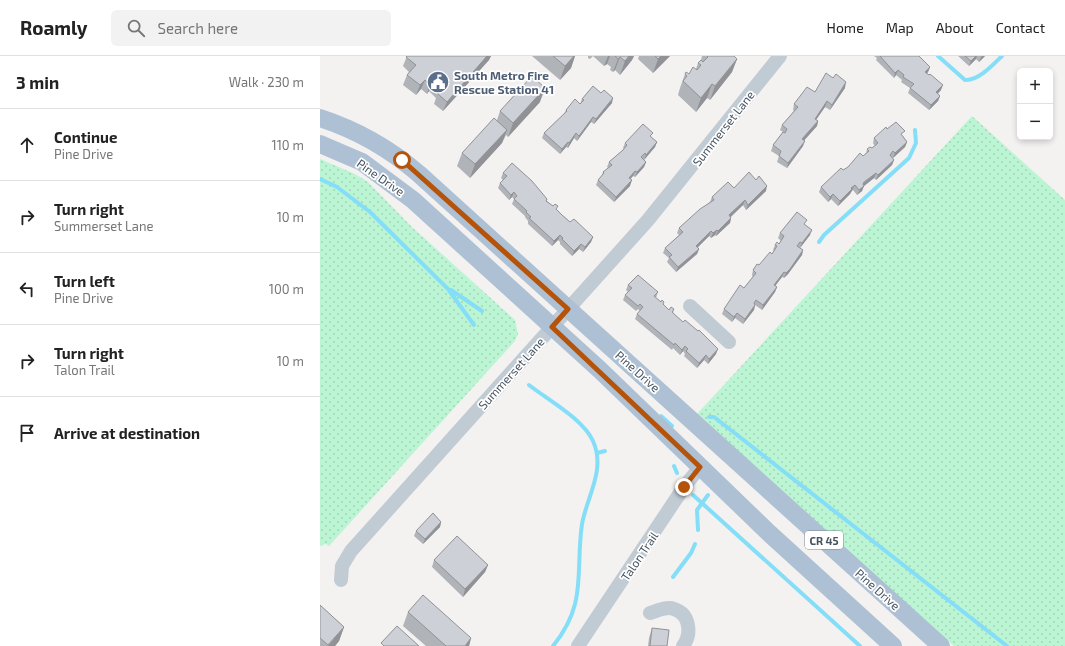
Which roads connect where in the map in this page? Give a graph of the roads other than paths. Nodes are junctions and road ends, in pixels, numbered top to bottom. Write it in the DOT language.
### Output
graph roads {
  1 [pos="780,56"];
  2 [pos="320,118"];
  3 [pos="320,144"];
  4 [pos="690,306"];
  5 [pos="568,309"];
  6 [pos="552,327"];
  7 [pos="729,342"];
  8 [pos="700,467"];
  9 [pos="341,580"];
  10 [pos="650,614"];
  11 [pos="578,646"];
  12 [pos="683,646"];
  13 [pos="893,646"];
  14 [pos="941,646"];
  1 -- 5 [label="street, Summerset Lane"];
  2 -- 5 [label="main road, Pine Drive / CR 45"];
  3 -- 6 [label="main road, Pine Drive / CR 45"];
  4 -- 7 [label="street"];
  5 -- 6 [label="street, Summerset Lane"];
  5 -- 14 [label="main road, Pine Drive / CR 45"];
  6 -- 8 [label="main road, Pine Drive / CR 45"];
  6 -- 9 [label="street, Summerset Lane"];
  8 -- 11 [label="street, Talon Trail"];
  8 -- 13 [label="main road, Pine Drive / CR 45"];
  10 -- 12 [label="street"];
}
